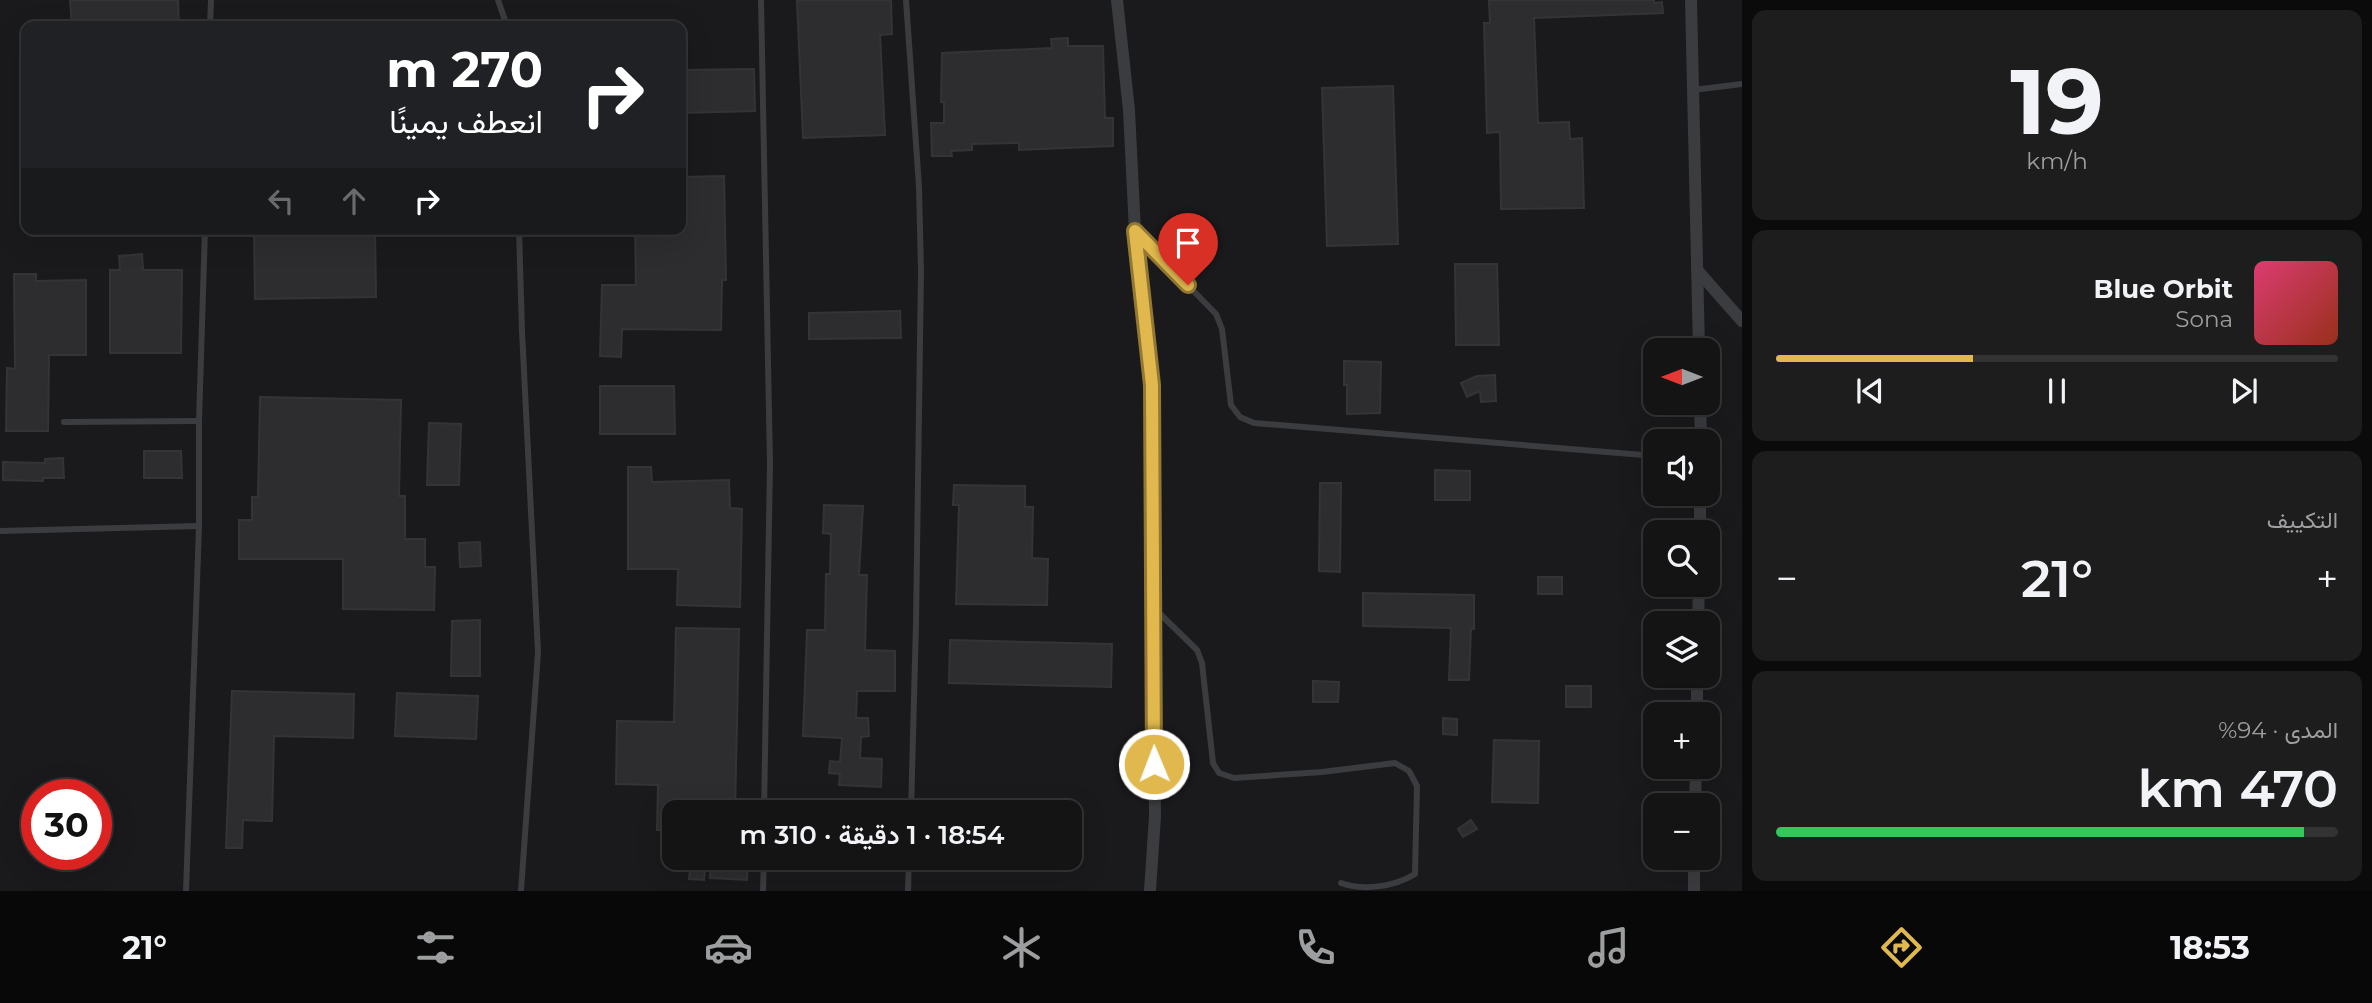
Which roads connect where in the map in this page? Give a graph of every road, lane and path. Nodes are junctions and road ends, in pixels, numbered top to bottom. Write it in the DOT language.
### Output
graph roads {
  1 [pos="211,0"];
  2 [pos="498,0"];
  3 [pos="761,0"];
  4 [pos="906,0"];
  5 [pos="1117,0"];
  6 [pos="1691,0"];
  7 [pos="210,21"];
  8 [pos="505,21"];
  9 [pos="1742,84"];
  10 [pos="1693,90"];
  11 [pos="1135,231"];
  12 [pos="205,235"];
  13 [pos="519,235"];
  14 [pos="1697,270"];
  15 [pos="1742,321"];
  16 [pos="1699,338"];
  17 [pos="199,421"];
  18 [pos="64,422"];
  19 [pos="1643,455"];
  20 [pos="199,526"];
  21 [pos="0,531"];
  22 [pos="1153,607"];
  23 [pos="764,800"];
  24 [pos="911,800"];
  25 [pos="764,870"];
  26 [pos="909,870"];
  27 [pos="1694,870"];
  28 [pos="1341,883"];
  29 [pos="186,891"];
  30 [pos="521,891"];
  31 [pos="763,891"];
  32 [pos="908,891"];
  33 [pos="1150,891"];
  34 [pos="1694,891"];
  1 -- 7 [label="lane"];
  2 -- 8 [label="lane"];
  3 -- 23 [label="lane"];
  4 -- 24 [label="lane"];
  5 -- 11 [label="street"];
  6 -- 10 [label="street"];
  9 -- 10 [label="lane"];
  10 -- 14 [label="street"];
  11 -- 19 [label="lane"];
  11 -- 22 [label="street"];
  12 -- 17 [label="lane"];
  13 -- 30 [label="lane"];
  14 -- 15 [label="street"];
  14 -- 16 [label="street"];
  17 -- 18 [label="lane"];
  17 -- 20 [label="lane"];
  20 -- 21 [label="lane"];
  20 -- 29 [label="lane"];
  22 -- 28 [label="lane"];
  22 -- 33 [label="street"];
  25 -- 31 [label="lane"];
  26 -- 32 [label="lane"];
  27 -- 34 [label="street"];
}
